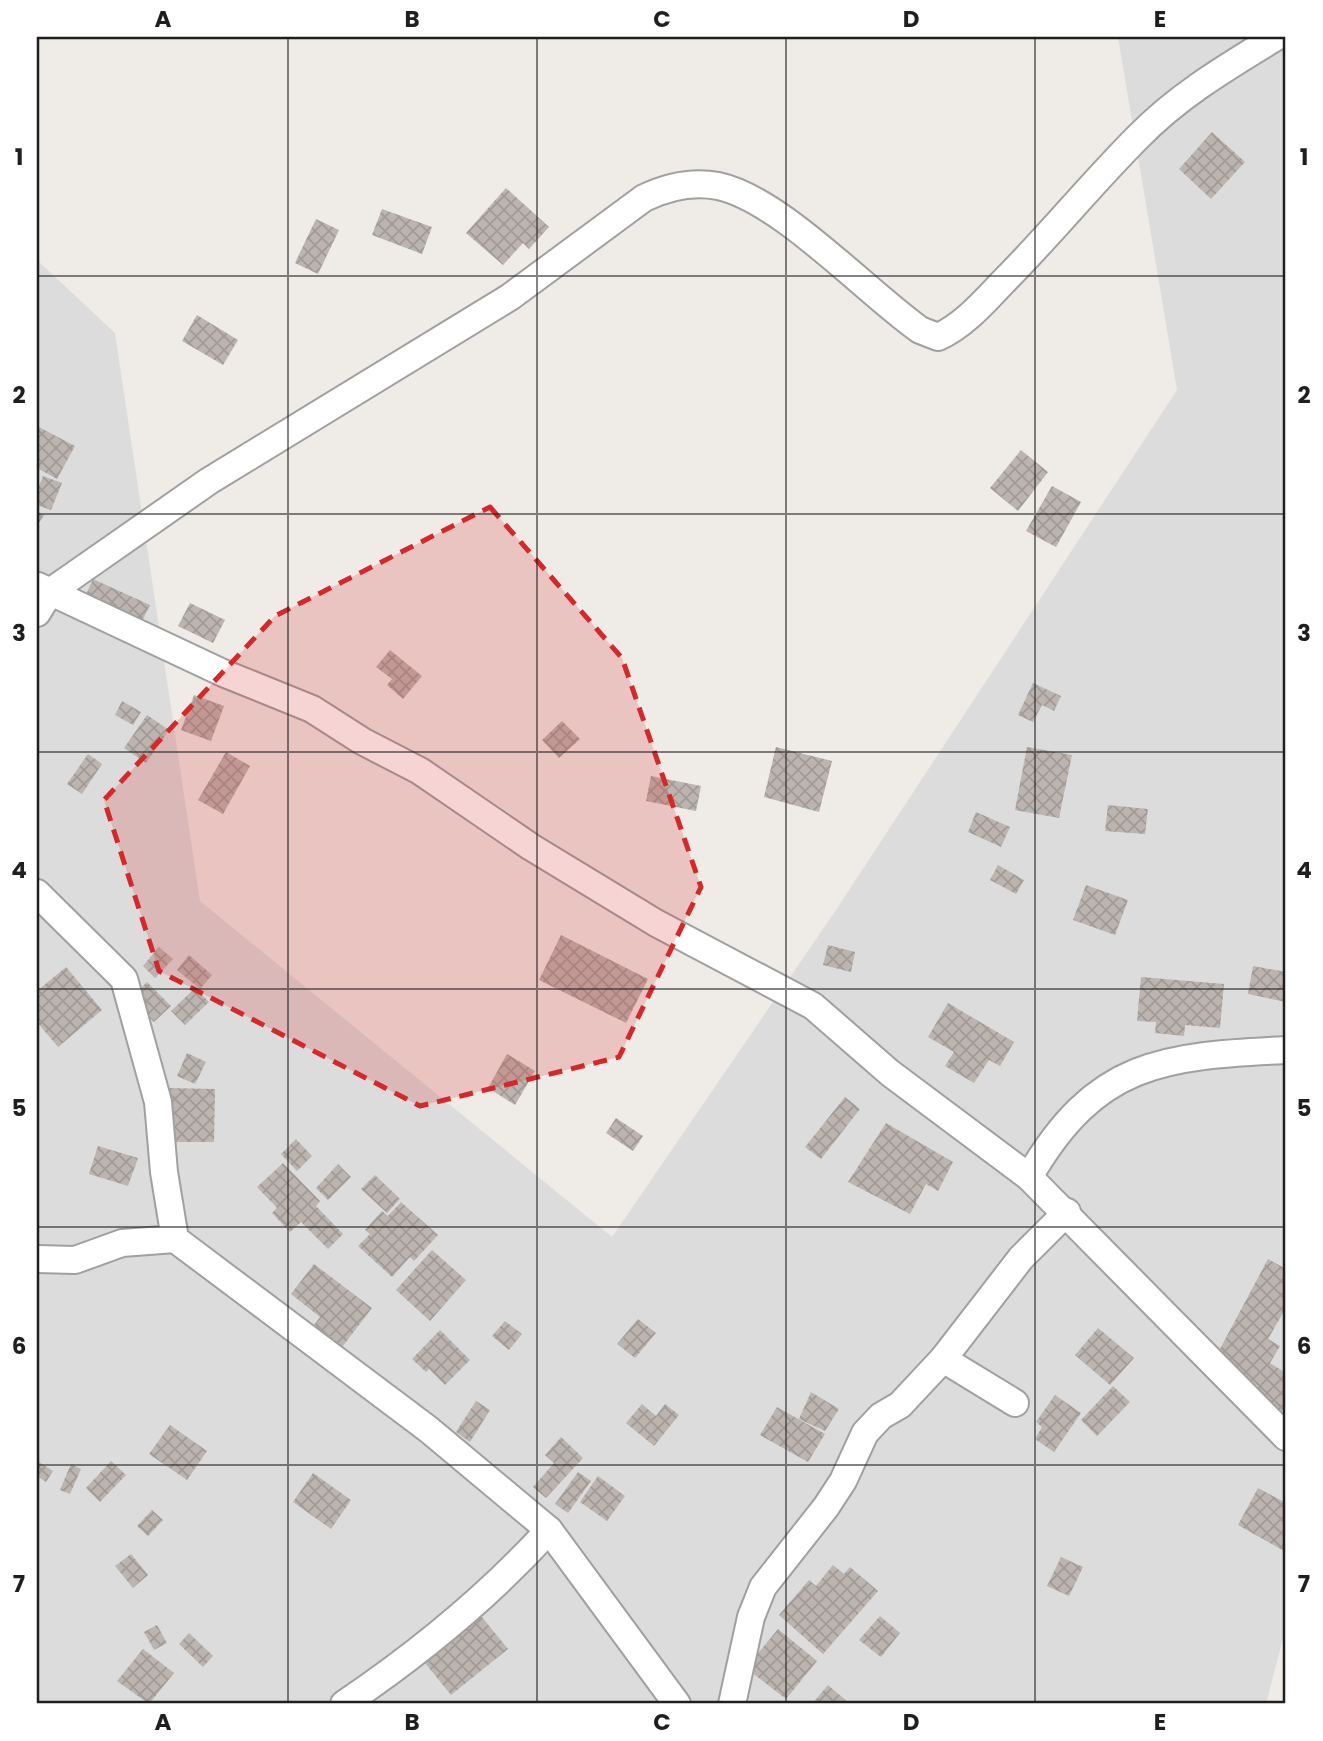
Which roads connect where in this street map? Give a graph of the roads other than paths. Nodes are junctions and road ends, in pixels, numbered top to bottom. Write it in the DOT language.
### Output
graph roads {
  1 [pos="1276,37"];
  2 [pos="41,597"];
  3 [pos="37,893"];
  4 [pos="1286,1050"];
  5 [pos="1029,1177"];
  6 [pos="1067,1212"];
  7 [pos="175,1239"];
  8 [pos="37,1259"];
  9 [pos="943,1359"];
  10 [pos="1015,1403"];
  11 [pos="1286,1437"];
  12 [pos="549,1530"];
  13 [pos="344,1704"];
  14 [pos="677,1704"];
  15 [pos="733,1704"];
  1 -- 2 [label="street"];
  2 -- 5 [label="street"];
  3 -- 7 [label="street"];
  4 -- 5 [label="street"];
  5 -- 6 [label="street"];
  6 -- 9 [label="street"];
  6 -- 11 [label="street"];
  7 -- 8 [label="street"];
  7 -- 12 [label="street"];
  9 -- 10 [label="street"];
  9 -- 15 [label="street"];
  12 -- 13 [label="street"];
  12 -- 14 [label="street"];
}
